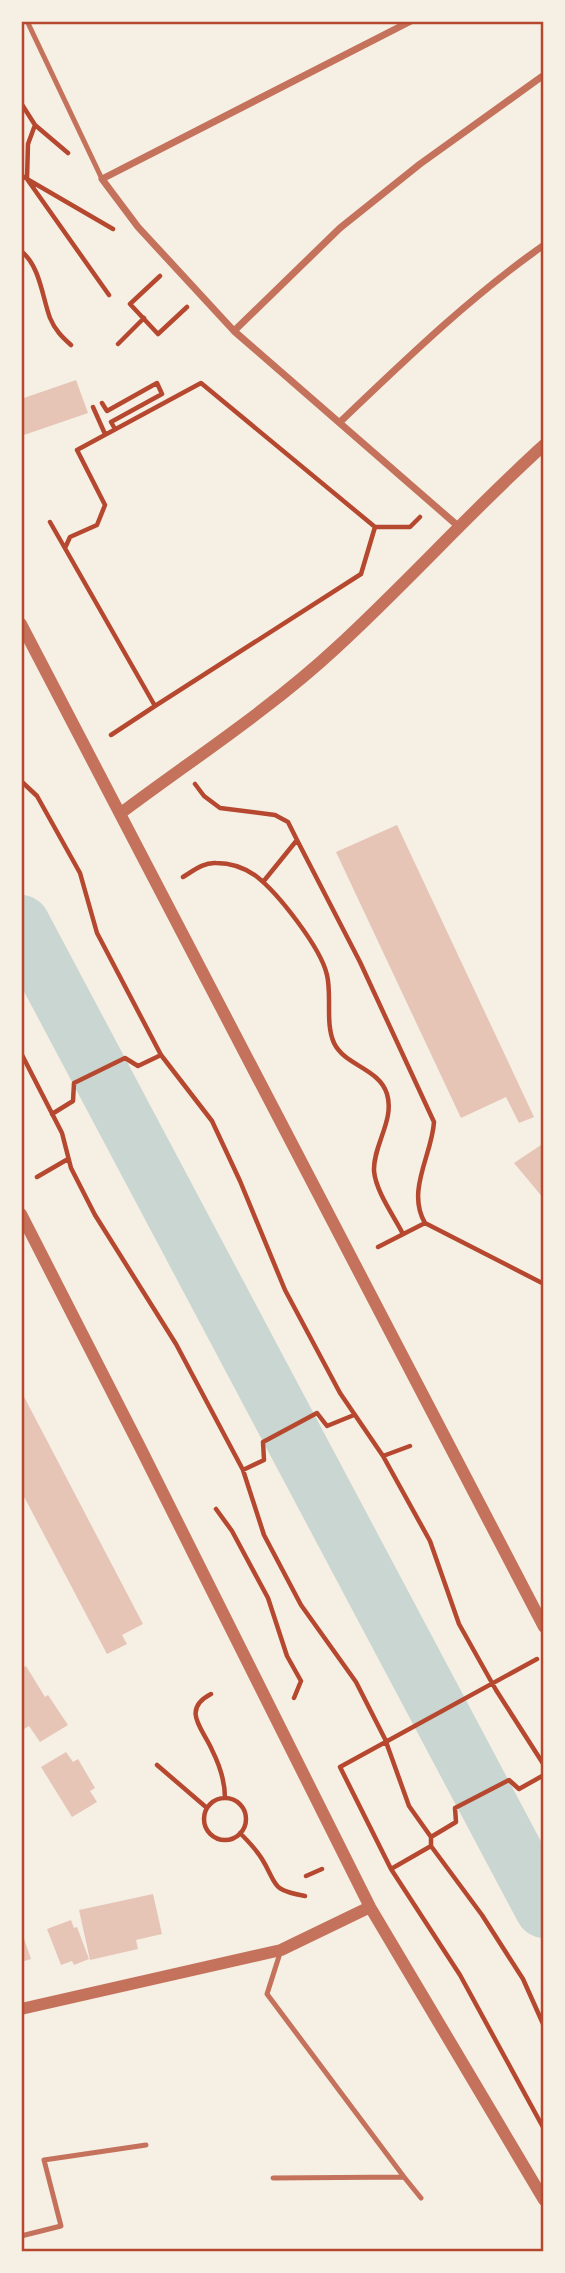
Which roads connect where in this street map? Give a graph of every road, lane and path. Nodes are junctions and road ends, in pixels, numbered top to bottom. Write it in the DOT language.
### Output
graph roads {
  1 [pos="27,21"];
  2 [pos="411,21"];
  3 [pos="544,75"];
  4 [pos="21,103"];
  5 [pos="35,125"];
  6 [pos="21,175"];
  7 [pos="27,179"];
  8 [pos="102,179"];
  9 [pos="124,236"];
  10 [pos="544,245"];
  11 [pos="21,251"];
  12 [pos="172,264"];
  13 [pos="109,295"];
  14 [pos="201,295"];
  15 [pos="144,318"];
  16 [pos="234,331"];
  17 [pos="118,344"];
  18 [pos="71,345"];
  19 [pos="103,403"];
  20 [pos="93,407"];
  21 [pos="340,422"];
  22 [pos="115,429"];
  23 [pos="105,434"];
  24 [pos="544,445"];
  25 [pos="433,504"];
  26 [pos="50,522"];
  27 [pos="458,526"];
  28 [pos="375,527"];
  29 [pos="65,548"];
  30 [pos="21,624"];
  31 [pos="155,706"];
  32 [pos="111,735"];
  33 [pos="21,781"];
  34 [pos="194,783"];
  35 [pos="121,813"];
  36 [pos="297,840"];
  37 [pos="183,877"];
  38 [pos="262,882"];
  39 [pos="21,1053"];
  40 [pos="161,1055"];
  41 [pos="52,1114"];
  42 [pos="68,1159"];
  43 [pos="37,1177"];
  44 [pos="21,1214"];
  45 [pos="425,1223"];
  46 [pos="403,1234"];
  47 [pos="378,1247"];
  48 [pos="543,1285"];
  49 [pos="354,1415"];
  50 [pos="410,1446"];
  51 [pos="383,1456"];
  52 [pos="243,1470"];
  53 [pos="216,1509"];
  54 [pos="544,1627"];
  55 [pos="537,1659"];
  56 [pos="211,1694"];
  57 [pos="294,1698"];
  58 [pos="156,1765"];
  59 [pos="544,1765"];
  60 [pos="544,1775"];
  61 [pos="225,1798"];
  62 [pos="207,1808"];
  63 [pos="240,1833"];
  64 [pos="430,1837"];
  65 [pos="431,1846"];
  66 [pos="322,1869"];
  67 [pos="391,1869"];
  68 [pos="306,1877"];
  69 [pos="305,1896"];
  70 [pos="370,1907"];
  71 [pos="281,1951"];
  72 [pos="21,2009"];
  73 [pos="544,2026"];
  74 [pos="544,2129"];
  75 [pos="146,2145"];
  76 [pos="404,2177"];
  77 [pos="273,2178"];
  78 [pos="421,2197"];
  79 [pos="544,2200"];
  80 [pos="21,2236"];
  1 -- 8 [label="lane"];
  2 -- 8 [label="street"];
  3 -- 16 [label="street"];
  4 -- 5 [label="path"];
  5 -- 7 [label="path"];
  5 -- 8 [label="path"];
  6 -- 7 [label="path"];
  7 -- 9 [label="path"];
  7 -- 13 [label="path"];
  8 -- 12 [label="street"];
  10 -- 21 [label="street"];
  11 -- 18 [label="path"];
  12 -- 14 [label="street"];
  12 -- 15 [label="path"];
  14 -- 15 [label="path"];
  14 -- 16 [label="street"];
  15 -- 17 [label="path"];
  16 -- 21 [label="street"];
  19 -- 22 [label="path"];
  20 -- 23 [label="path"];
  21 -- 25 [label="street"];
  22 -- 23 [label="path"];
  22 -- 28 [label="path"];
  23 -- 29 [label="path"];
  24 -- 27 [label="street"];
  25 -- 27 [label="street"];
  25 -- 28 [label="path"];
  26 -- 29 [label="path"];
  27 -- 35 [label="street"];
  28 -- 31 [label="path"];
  29 -- 31 [label="path"];
  30 -- 35 [label="street"];
  31 -- 32 [label="path"];
  33 -- 40 [label="path"];
  34 -- 36 [label="path"];
  35 -- 54 [label="street"];
  36 -- 38 [label="path"];
  36 -- 45 [label="path"];
  37 -- 38 [label="path"];
  38 -- 46 [label="path"];
  39 -- 41 [label="path"];
  40 -- 41 [label="path"];
  40 -- 49 [label="path"];
  41 -- 42 [label="path"];
  42 -- 43 [label="path"];
  42 -- 52 [label="path"];
  44 -- 70 [label="street"];
  45 -- 46 [label="path"];
  45 -- 48 [label="path"];
  46 -- 47 [label="path"];
  49 -- 51 [label="path"];
  49 -- 52 [label="path"];
  50 -- 51 [label="path"];
  51 -- 59 [label="path"];
  52 -- 64 [label="path"];
  53 -- 57 [label="path"];
  55 -- 67 [label="path"];
  56 -- 61 [label="path"];
  58 -- 62 [label="path"];
  60 -- 64 [label="path"];
  61 -- 62 [label="path"];
  61 -- 63 [label="path"];
  62 -- 63 [label="path"];
  63 -- 69 [label="path"];
  64 -- 65 [label="path"];
  65 -- 67 [label="path"];
  65 -- 73 [label="path"];
  66 -- 68 [label="path"];
  67 -- 74 [label="path"];
  70 -- 71 [label="street"];
  70 -- 79 [label="street"];
  71 -- 72 [label="street"];
  71 -- 76 [label="lane"];
  75 -- 80 [label="lane"];
  76 -- 77 [label="lane"];
  76 -- 78 [label="lane"];
}
